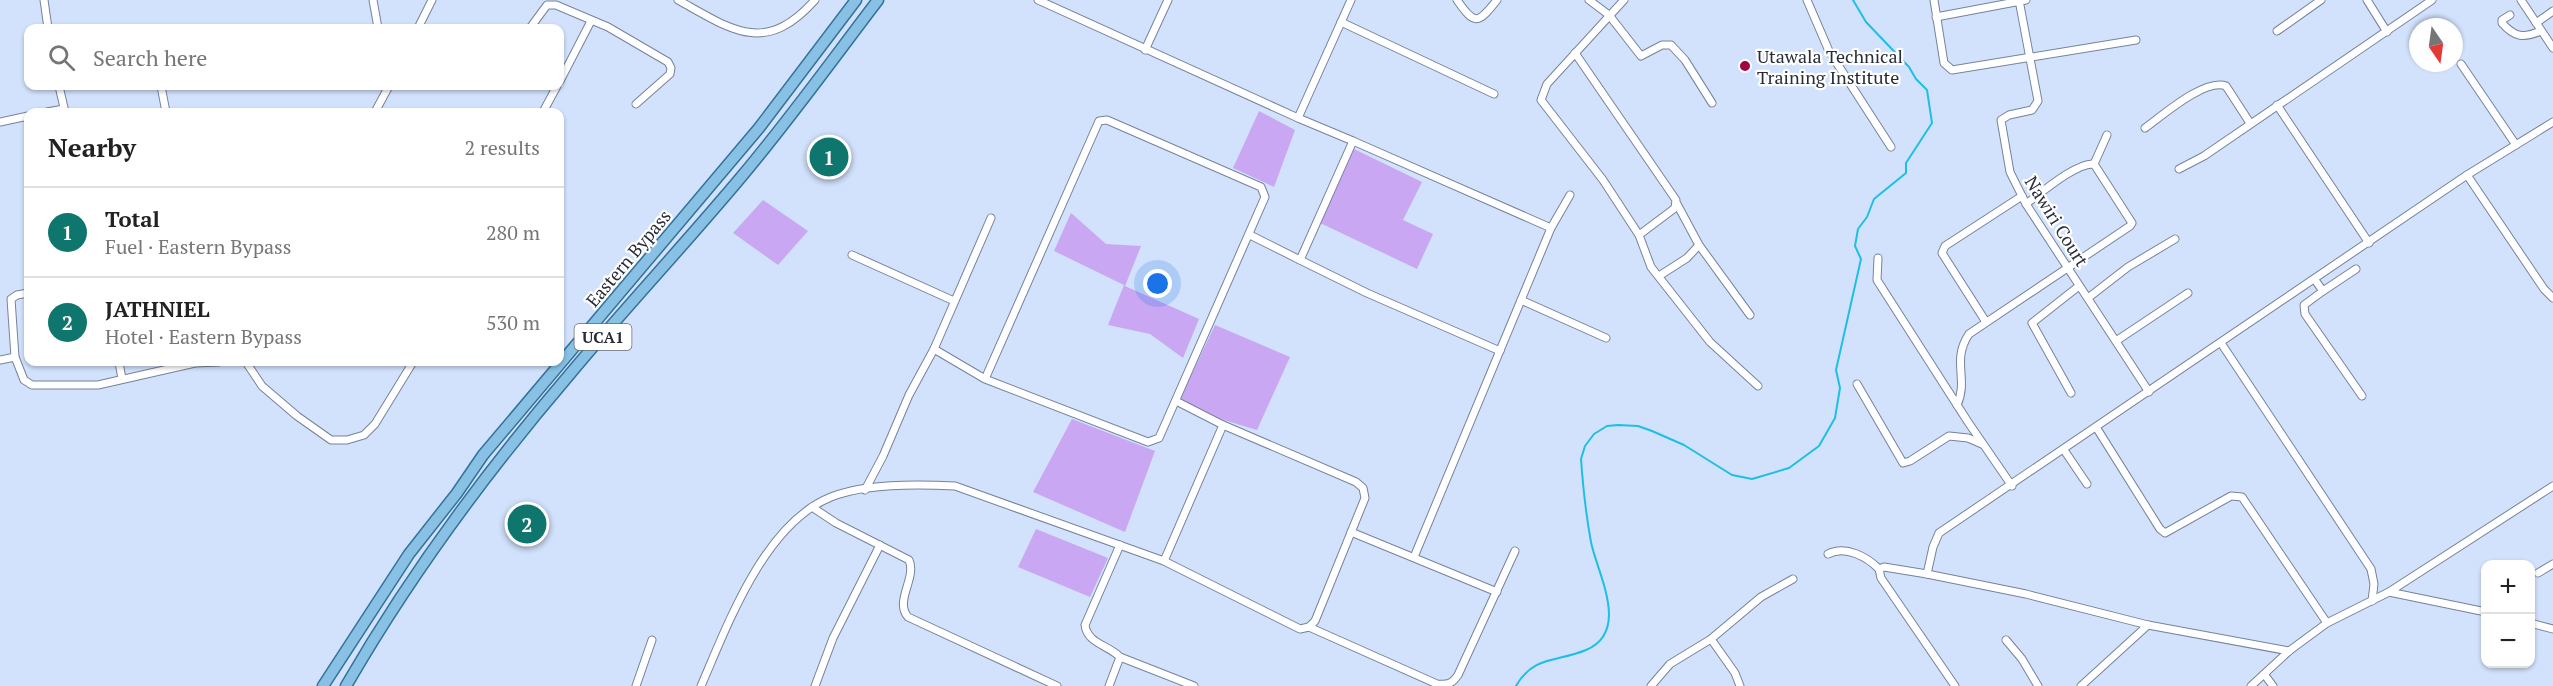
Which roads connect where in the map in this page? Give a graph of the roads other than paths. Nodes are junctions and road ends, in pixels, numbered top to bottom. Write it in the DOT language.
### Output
graph roads {
  1 [pos="44,0"];
  2 [pos="373,0"];
  3 [pos="432,0"];
  4 [pos="678,0"];
  5 [pos="815,0"];
  6 [pos="856,0"];
  7 [pos="878,0"];
  8 [pos="1168,0"];
  9 [pos="1351,0"];
  10 [pos="1457,0"];
  11 [pos="1497,0"];
  12 [pos="1589,0"];
  13 [pos="1624,0"];
  14 [pos="1807,0"];
  15 [pos="1934,0"];
  16 [pos="2022,0"];
  17 [pos="2321,0"];
  18 [pos="2367,0"];
  19 [pos="2432,0"];
  20 [pos="2521,0"];
  21 [pos="1041,1"];
  22 [pos="2553,11"];
  23 [pos="1609,15"];
  24 [pos="2510,15"];
  25 [pos="1936,17"];
  26 [pos="591,21"];
  27 [pos="1341,22"];
  28 [pos="2536,22"];
  29 [pos="47,24"];
  30 [pos="377,24"];
  31 [pos="420,24"];
  32 [pos="533,24"];
  33 [pos="2277,31"];
  34 [pos="2541,31"];
  35 [pos="2387,32"];
  36 [pos="2136,40"];
  37 [pos="2553,48"];
  38 [pos="1145,50"];
  39 [pos="1575,53"];
  40 [pos="2030,57"];
  41 [pos="2463,67"];
  42 [pos="564,73"];
  43 [pos="60,90"];
  44 [pos="162,90"];
  45 [pos="387,90"];
  46 [pos="555,90"];
  47 [pos="1494,94"];
  48 [pos="1713,103"];
  49 [pos="636,104"];
  50 [pos="2277,105"];
  51 [pos="64,108"];
  52 [pos="165,108"];
  53 [pos="377,108"];
  54 [pos="545,108"];
  55 [pos="24,117"];
  56 [pos="1298,118"];
  57 [pos="0,122"];
  58 [pos="2553,122"];
  59 [pos="2250,123"];
  60 [pos="2145,128"];
  61 [pos="2107,135"];
  62 [pos="1353,141"];
  63 [pos="2516,145"];
  64 [pos="1891,147"];
  65 [pos="2094,164"];
  66 [pos="2180,169"];
  67 [pos="2467,175"];
  68 [pos="1570,195"];
  69 [pos="2022,196"];
  70 [pos="1677,204"];
  71 [pos="2026,204"];
  72 [pos="991,218"];
  73 [pos="1551,228"];
  74 [pos="1250,235"];
  75 [pos="1639,235"];
  76 [pos="2175,238"];
  77 [pos="2369,243"];
  78 [pos="1699,245"];
  79 [pos="852,255"];
  80 [pos="1878,258"];
  81 [pos="1300,260"];
  82 [pos="2068,267"];
  83 [pos="2356,269"];
  84 [pos="1659,276"];
  85 [pos="2315,280"];
  86 [pos="2079,286"];
  87 [pos="2323,291"];
  88 [pos="2188,293"];
  89 [pos="24,294"];
  90 [pos="2088,298"];
  91 [pos="2553,298"];
  92 [pos="1521,300"];
  93 [pos="954,301"];
  94 [pos="1750,315"];
  95 [pos="1986,322"];
  96 [pos="1606,338"];
  97 [pos="2116,341"];
  98 [pos="2221,343"];
  99 [pos="934,349"];
  100 [pos="1500,351"];
  101 [pos="15,357"];
  102 [pos="564,359"];
  103 [pos="0,360"];
  104 [pos="119,366"];
  105 [pos="181,366"];
  106 [pos="249,366"];
  107 [pos="411,366"];
  108 [pos="558,366"];
  109 [pos="122,379"];
  110 [pos="985,379"];
  111 [pos="1857,384"];
  112 [pos="1758,386"];
  113 [pos="2149,392"];
  114 [pos="2071,393"];
  115 [pos="2361,396"];
  116 [pos="1176,402"];
  117 [pos="1957,405"];
  118 [pos="1224,425"];
  119 [pos="2096,427"];
  120 [pos="1984,445"];
  121 [pos="2064,450"];
  122 [pos="2087,484"];
  123 [pos="2012,486"];
  124 [pos="2553,486"];
  125 [pos="865,490"];
  126 [pos="812,507"];
  127 [pos="1351,532"];
  128 [pos="880,545"];
  129 [pos="1120,545"];
  130 [pos="1515,551"];
  131 [pos="1828,554"];
  132 [pos="1414,557"];
  133 [pos="1164,561"];
  134 [pos="2553,564"];
  135 [pos="1879,569"];
  136 [pos="2538,573"];
  137 [pos="1927,574"];
  138 [pos="1793,579"];
  139 [pos="1497,592"];
  140 [pos="2389,592"];
  141 [pos="2372,601"];
  142 [pos="2481,611"];
  143 [pos="2327,623"];
  144 [pos="2535,624"];
  145 [pos="2148,625"];
  146 [pos="1308,627"];
  147 [pos="2553,628"];
  148 [pos="652,639"];
  149 [pos="1711,639"];
  150 [pos="2006,640"];
  151 [pos="2289,651"];
  152 [pos="1120,657"];
  153 [pos="2264,674"];
  154 [pos="323,686"];
  155 [pos="346,686"];
  156 [pos="636,686"];
  157 [pos="701,686"];
  158 [pos="814,686"];
  159 [pos="1057,686"];
  160 [pos="1109,686"];
  161 [pos="1194,686"];
  162 [pos="1447,686"];
  163 [pos="1651,686"];
  164 [pos="1740,686"];
  165 [pos="1955,686"];
  166 [pos="2038,686"];
  167 [pos="2081,686"];
  168 [pos="2251,686"];
  169 [pos="2273,686"];
  1 -- 29 [label="street"];
  2 -- 30 [label="street"];
  3 -- 31 [label="street"];
  4 -- 5 [label="street"];
  6 -- 102 [label="main road, Eastern Bypass / UCA1"];
  7 -- 155 [label="main road, Eastern Bypass / UCA1"];
  8 -- 38 [label="street"];
  9 -- 27 [label="street"];
  10 -- 11 [label="street"];
  12 -- 23 [label="street"];
  13 -- 23 [label="street"];
  14 -- 64 [label="street"];
  15 -- 25 [label="street"];
  16 -- 25 [label="street"];
  16 -- 40 [label="street, Nawiri Court"];
  17 -- 33 [label="street"];
  18 -- 35 [label="street"];
  19 -- 35 [label="street"];
  20 -- 28 [label="street"];
  21 -- 38 [label="street"];
  22 -- 28 [label="street"];
  23 -- 39 [label="street"];
  23 -- 48 [label="street"];
  24 -- 34 [label="street"];
  25 -- 40 [label="street"];
  26 -- 32 [label="street"];
  26 -- 42 [label="street"];
  26 -- 49 [label="street"];
  27 -- 47 [label="street"];
  27 -- 56 [label="street"];
  28 -- 34 [label="street"];
  34 -- 37 [label="street"];
  35 -- 50 [label="street"];
  36 -- 40 [label="street"];
  38 -- 56 [label="street"];
  39 -- 70 [label="street"];
  39 -- 75 [label="street"];
  40 -- 69 [label="street, Nawiri Court"];
  41 -- 63 [label="street"];
  43 -- 51 [label="street"];
  44 -- 52 [label="street"];
  45 -- 53 [label="street"];
  46 -- 54 [label="street"];
  50 -- 59 [label="street"];
  50 -- 77 [label="street"];
  55 -- 57 [label="street"];
  56 -- 62 [label="street"];
  58 -- 63 [label="street"];
  59 -- 60 [label="street"];
  59 -- 66 [label="street"];
  61 -- 65 [label="street"];
  62 -- 73 [label="street"];
  62 -- 81 [label="street"];
  63 -- 67 [label="street"];
  65 -- 71 [label="street"];
  65 -- 82 [label="street"];
  67 -- 77 [label="street"];
  67 -- 91 [label="street"];
  68 -- 73 [label="street"];
  69 -- 71 [label="street, Nawiri Court"];
  69 -- 95 [label="street"];
  70 -- 75 [label="street"];
  70 -- 78 [label="street"];
  71 -- 82 [label="street, Nawiri Court"];
  72 -- 93 [label="street"];
  73 -- 92 [label="street"];
  74 -- 81 [label="street"];
  74 -- 110 [label="street"];
  74 -- 116 [label="street"];
  75 -- 84 [label="street"];
  76 -- 90 [label="street"];
  77 -- 85 [label="street"];
  78 -- 84 [label="street"];
  78 -- 94 [label="street"];
  79 -- 93 [label="street"];
  80 -- 117 [label="street"];
  81 -- 100 [label="street"];
  82 -- 86 [label="street, Nawiri Court"];
  82 -- 95 [label="street"];
  83 -- 87 [label="street"];
  84 -- 112 [label="street"];
  85 -- 87 [label="street"];
  85 -- 98 [label="street"];
  86 -- 90 [label="street, Nawiri Court"];
  86 -- 114 [label="street"];
  87 -- 115 [label="street"];
  88 -- 97 [label="street"];
  89 -- 101 [label="street"];
  90 -- 97 [label="street, Nawiri Court"];
  92 -- 96 [label="street"];
  92 -- 100 [label="street"];
  93 -- 99 [label="street"];
  95 -- 117 [label="street"];
  97 -- 113 [label="street, Nawiri Court"];
  98 -- 113 [label="street"];
  98 -- 141 [label="street"];
  99 -- 110 [label="street"];
  99 -- 125 [label="street"];
  100 -- 132 [label="street"];
  101 -- 103 [label="street"];
  101 -- 109 [label="street"];
  104 -- 109 [label="street"];
  105 -- 109 [label="street"];
  106 -- 107 [label="street"];
  108 -- 154 [label="main road, Eastern Bypass / UCA1"];
  110 -- 116 [label="street"];
  111 -- 120 [label="street"];
  113 -- 119 [label="street"];
  116 -- 118 [label="street"];
  117 -- 120 [label="street"];
  118 -- 127 [label="street"];
  118 -- 133 [label="street"];
  119 -- 121 [label="street"];
  119 -- 143 [label="street"];
  120 -- 123 [label="street"];
  121 -- 122 [label="street"];
  121 -- 123 [label="street"];
  123 -- 137 [label="street"];
  124 -- 140 [label="street"];
  125 -- 126 [label="street"];
  125 -- 129 [label="street"];
  126 -- 128 [label="street"];
  126 -- 157 [label="street"];
  127 -- 132 [label="street"];
  127 -- 146 [label="street"];
  128 -- 158 [label="street"];
  128 -- 159 [label="street"];
  129 -- 133 [label="street"];
  129 -- 152 [label="street"];
  130 -- 139 [label="street"];
  131 -- 135 [label="street"];
  132 -- 139 [label="street"];
  133 -- 146 [label="street"];
  134 -- 136 [label="street"];
  135 -- 137 [label="street"];
  135 -- 165 [label="street"];
  137 -- 145 [label="street"];
  138 -- 149 [label="street"];
  139 -- 162 [label="street"];
  140 -- 141 [label="street"];
  140 -- 142 [label="street"];
  141 -- 143 [label="street"];
  143 -- 151 [label="street"];
  144 -- 147 [label="street"];
  145 -- 151 [label="street"];
  145 -- 167 [label="street"];
  146 -- 162 [label="street"];
  148 -- 156 [label="street"];
  149 -- 163 [label="street"];
  149 -- 164 [label="street"];
  150 -- 166 [label="street"];
  151 -- 153 [label="street"];
  152 -- 160 [label="street"];
  152 -- 161 [label="street"];
  153 -- 168 [label="street"];
  153 -- 169 [label="street"];
}
